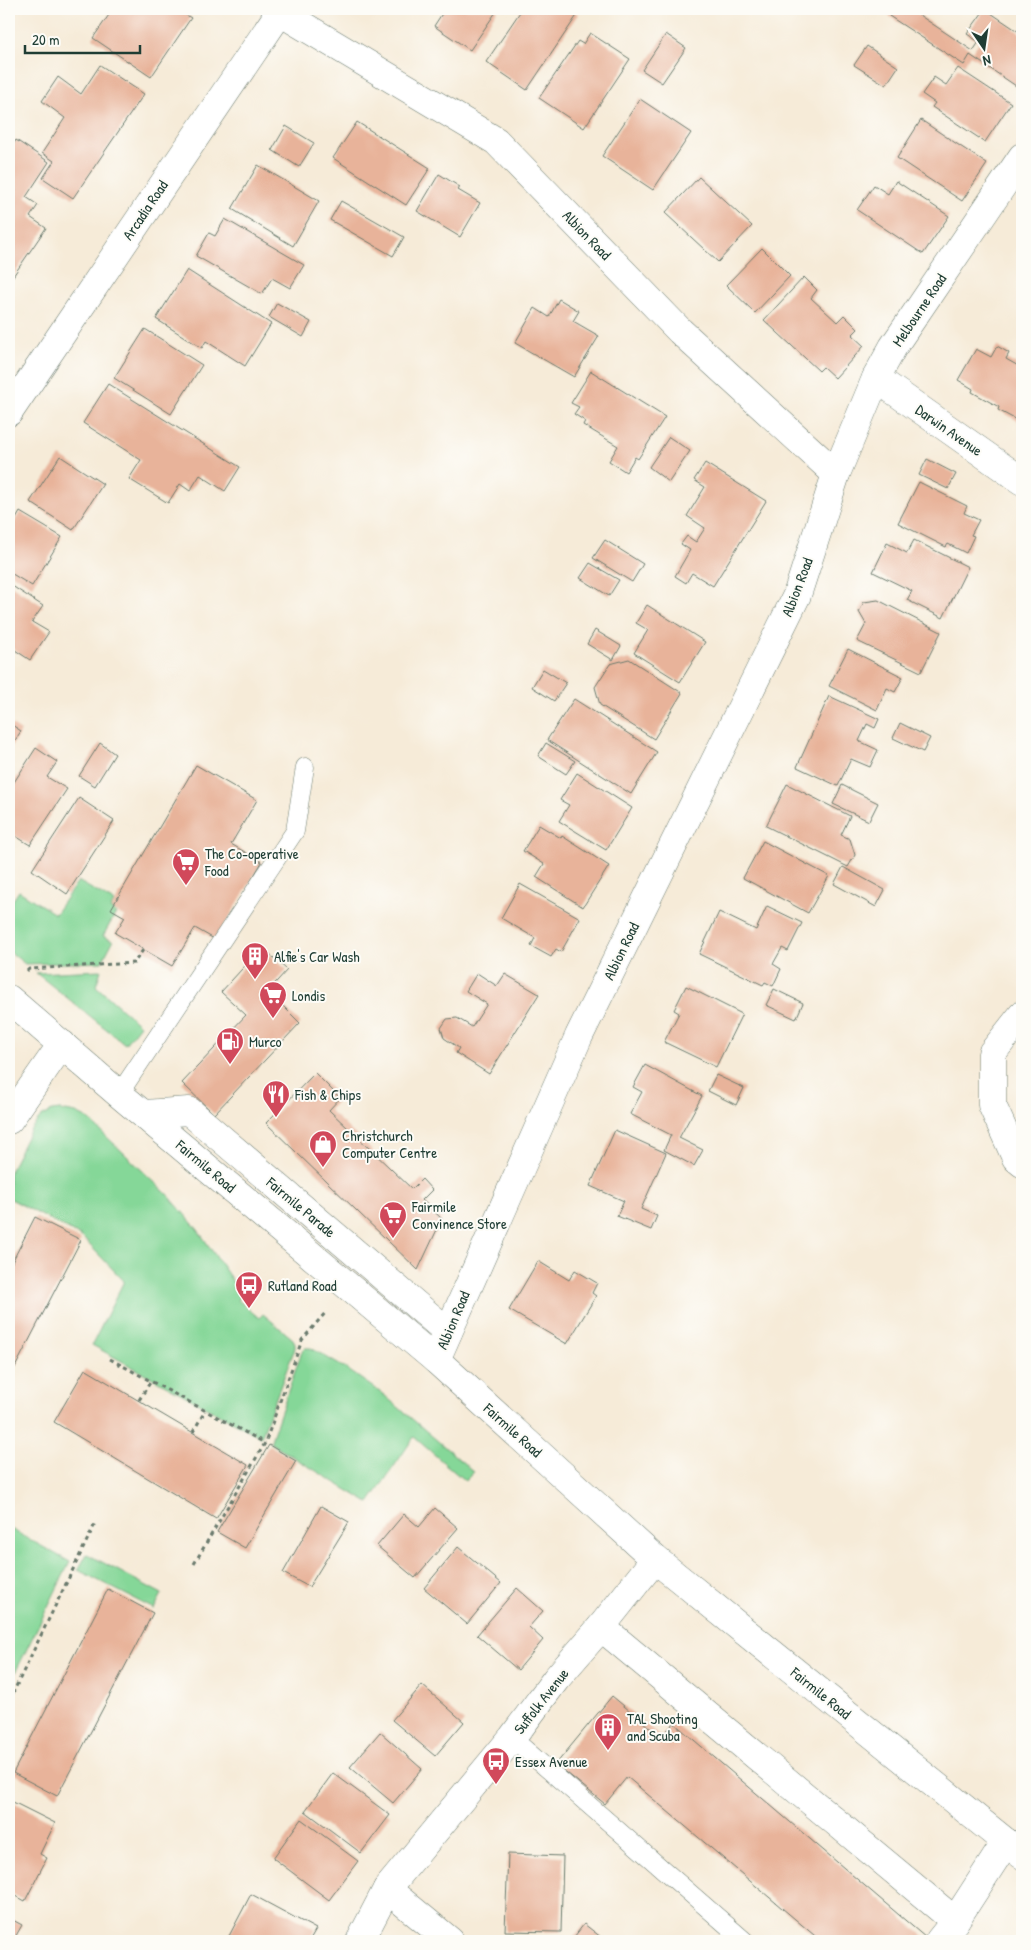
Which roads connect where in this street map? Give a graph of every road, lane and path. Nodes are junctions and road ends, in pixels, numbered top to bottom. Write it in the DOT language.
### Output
graph roads {
  1 [pos="279,10"];
  2 [pos="1022,157"];
  3 [pos="876,378"];
  4 [pos="9,412"];
  5 [pos="836,474"];
  6 [pos="1022,481"];
  7 [pos="305,767"];
  8 [pos="143,950"];
  9 [pos="24,975"];
  10 [pos="9,999"];
  11 [pos="1022,1015"];
  12 [pos="62,1044"];
  13 [pos="119,1094"];
  14 [pos="144,1114"];
  15 [pos="9,1120"];
  16 [pos="1022,1163"];
  17 [pos="349,1286"];
  18 [pos="448,1332"];
  19 [pos="110,1359"];
  20 [pos="436,1360"];
  21 [pos="151,1381"];
  22 [pos="139,1400"];
  23 [pos="205,1411"];
  24 [pos="193,1432"];
  25 [pos="265,1443"];
  26 [pos="95,1524"];
  27 [pos="655,1559"];
  28 [pos="194,1564"];
  29 [pos="602,1627"];
  30 [pos="9,1701"];
  31 [pos="512,1738"];
  32 [pos="1014,1848"];
  33 [pos="387,1888"];
  34 [pos="947,1931"];
  35 [pos="360,1941"];
  36 [pos="450,1941"];
  37 [pos="745,1941"];
  1 -- 4 [label="street, Arcadia Road"];
  1 -- 5 [label="street, Albion Road"];
  2 -- 3 [label="street, Melbourne Road"];
  3 -- 5 [label="street, Melbourne Road"];
  3 -- 6 [label="street, Darwin Avenue"];
  5 -- 18 [label="street, Albion Road"];
  7 -- 13 [label="lane"];
  8 -- 9 [label="path"];
  10 -- 12 [label="street, Fairmile Road"];
  11 -- 16 [label="street"];
  12 -- 13 [label="street, Fairmile Road"];
  12 -- 15 [label="street"];
  13 -- 14 [label="street, Fairmile Road"];
  14 -- 17 [label="street, Fairmile Road"];
  14 -- 18 [label="street, Fairmile Parade"];
  17 -- 20 [label="street, Fairmile Road"];
  17 -- 25 [label="path"];
  18 -- 20 [label="street, Albion Road"];
  19 -- 21 [label="path"];
  20 -- 27 [label="street, Fairmile Road"];
  21 -- 22 [label="path"];
  21 -- 23 [label="path"];
  23 -- 24 [label="path"];
  23 -- 25 [label="path"];
  25 -- 28 [label="path"];
  26 -- 30 [label="path"];
  27 -- 29 [label="street, Suffolk Avenue"];
  27 -- 32 [label="street, Fairmile Road"];
  29 -- 31 [label="street, Suffolk Avenue"];
  29 -- 34 [label="street"];
  31 -- 33 [label="street, Suffolk Avenue"];
  31 -- 37 [label="lane"];
  32 -- 34 [label="street"];
  33 -- 35 [label="street, Suffolk Avenue"];
  33 -- 36 [label="street"];
}
